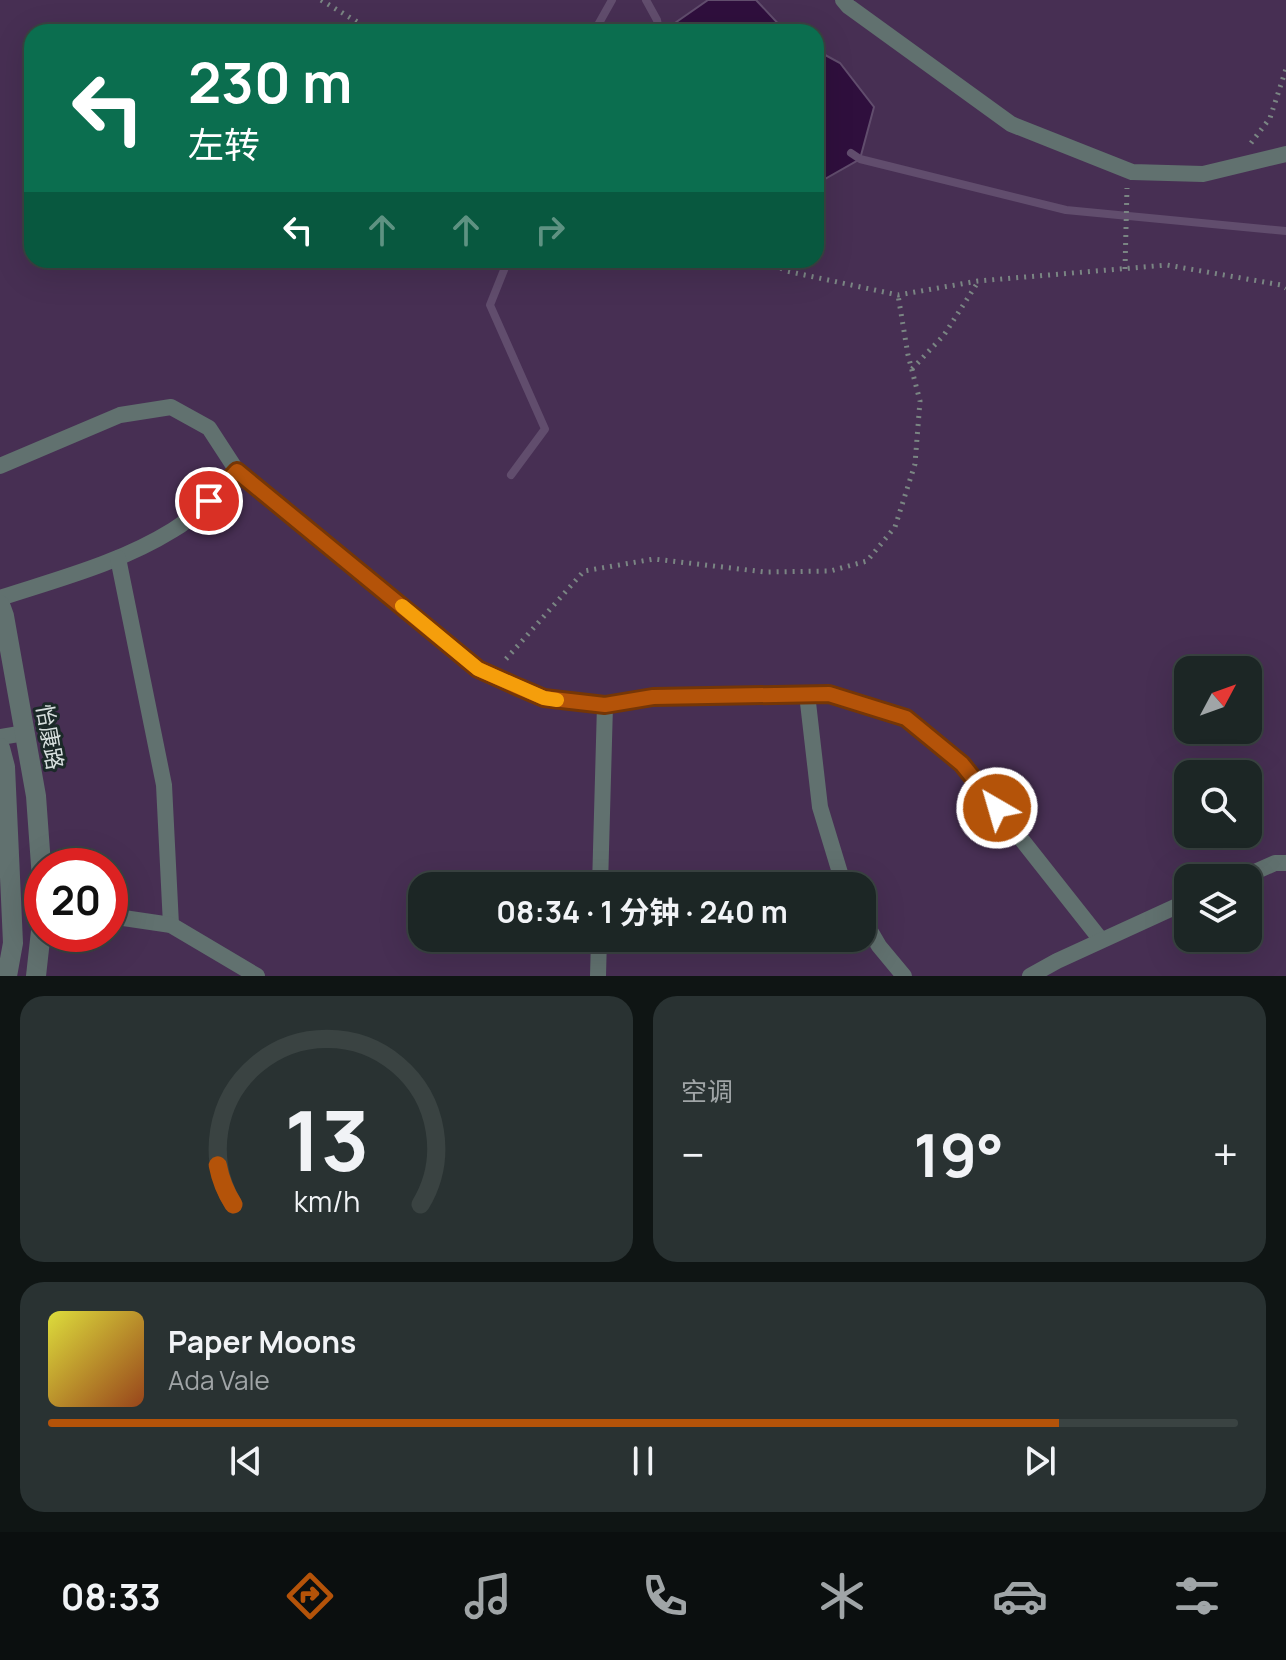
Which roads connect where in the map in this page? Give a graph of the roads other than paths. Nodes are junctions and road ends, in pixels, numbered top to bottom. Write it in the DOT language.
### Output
graph roads {
  1 [pos="843,0"];
  2 [pos="1286,154"];
  3 [pos="0,466"];
  4 [pos="237,471"];
  5 [pos="118,558"];
  6 [pos="0,598"];
  7 [pos="0,605"];
  8 [pos="807,694"];
  9 [pos="605,705"];
  10 [pos="25,733"];
  11 [pos="0,737"];
  12 [pos="0,748"];
  13 [pos="40,848"];
  14 [pos="1286,863"];
  15 [pos="1262,869"];
  16 [pos="600,872"];
  17 [pos="840,872"];
  18 [pos="1174,907"];
  19 [pos="128,919"];
  20 [pos="171,925"];
  21 [pos="1101,940"];
  22 [pos="876,941"];
  23 [pos="39,952"];
  24 [pos="599,952"];
  25 [pos="7,976"];
  26 [pos="36,976"];
  27 [pos="257,976"];
  28 [pos="598,976"];
  29 [pos="904,976"];
  30 [pos="1030,976"];
  1 -- 2 [label="lane"];
  3 -- 4 [label="lane"];
  4 -- 5 [label="lane"];
  4 -- 9 [label="lane"];
  5 -- 6 [label="lane"];
  5 -- 20 [label="lane"];
  7 -- 10 [label="street, 怡康路"];
  8 -- 9 [label="lane"];
  8 -- 17 [label="lane"];
  8 -- 21 [label="lane"];
  9 -- 16 [label="lane"];
  10 -- 11 [label="lane"];
  10 -- 13 [label="street, 怡康路"];
  12 -- 25 [label="street"];
  14 -- 15 [label="lane"];
  18 -- 21 [label="lane"];
  19 -- 20 [label="lane"];
  20 -- 27 [label="lane"];
  21 -- 30 [label="lane"];
  22 -- 29 [label="lane"];
  23 -- 26 [label="street"];
  24 -- 28 [label="lane"];
}
